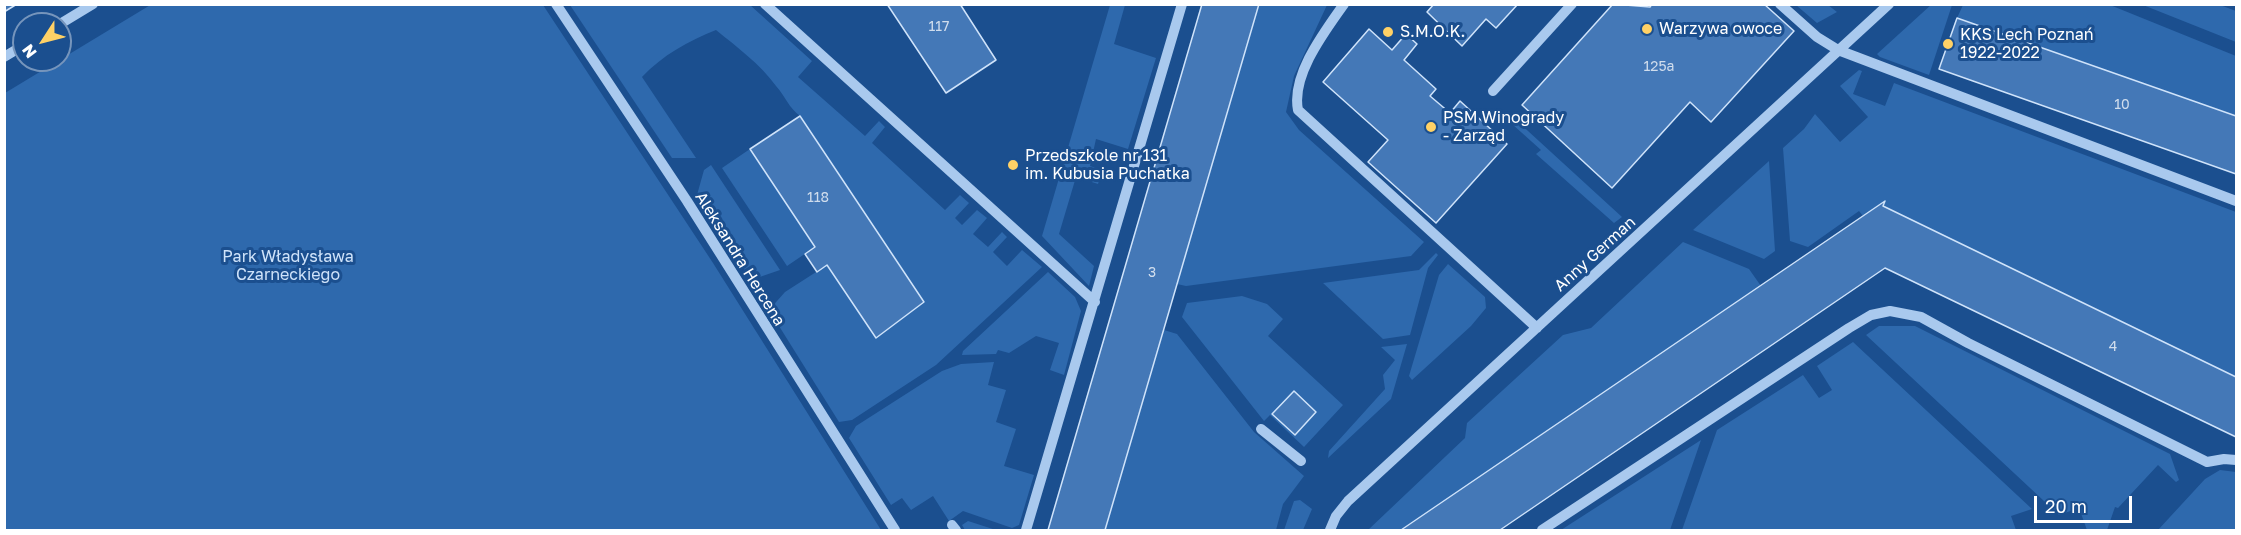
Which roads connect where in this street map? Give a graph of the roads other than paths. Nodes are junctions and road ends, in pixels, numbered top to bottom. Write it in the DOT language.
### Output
graph roads {
  1 [pos="93,4"];
  2 [pos="556,4"];
  3 [pos="765,4"];
  4 [pos="1182,4"];
  5 [pos="1344,4"];
  6 [pos="1572,4"];
  7 [pos="1780,4"];
  8 [pos="1888,4"];
  9 [pos="72,17"];
  10 [pos="1838,50"];
  11 [pos="1493,91"];
  12 [pos="2236,201"];
  13 [pos="1095,302"];
  14 [pos="1537,328"];
  15 [pos="1261,429"];
  16 [pos="2236,460"];
  17 [pos="1302,461"];
  18 [pos="896,531"];
  19 [pos="1026,531"];
  20 [pos="1330,531"];
  21 [pos="1542,531"];
  1 -- 9 [label="street"];
  2 -- 18 [label="street, Aleksandra Hercena"];
  3 -- 13 [label="street"];
  4 -- 13 [label="street"];
  5 -- 14 [label="street"];
  6 -- 11 [label="street"];
  7 -- 10 [label="street"];
  8 -- 10 [label="street, Anny German"];
  10 -- 12 [label="street"];
  10 -- 14 [label="street, Anny German"];
  13 -- 19 [label="street"];
  14 -- 20 [label="street, Anny German"];
  15 -- 17 [label="street"];
  16 -- 21 [label="street"];
}
